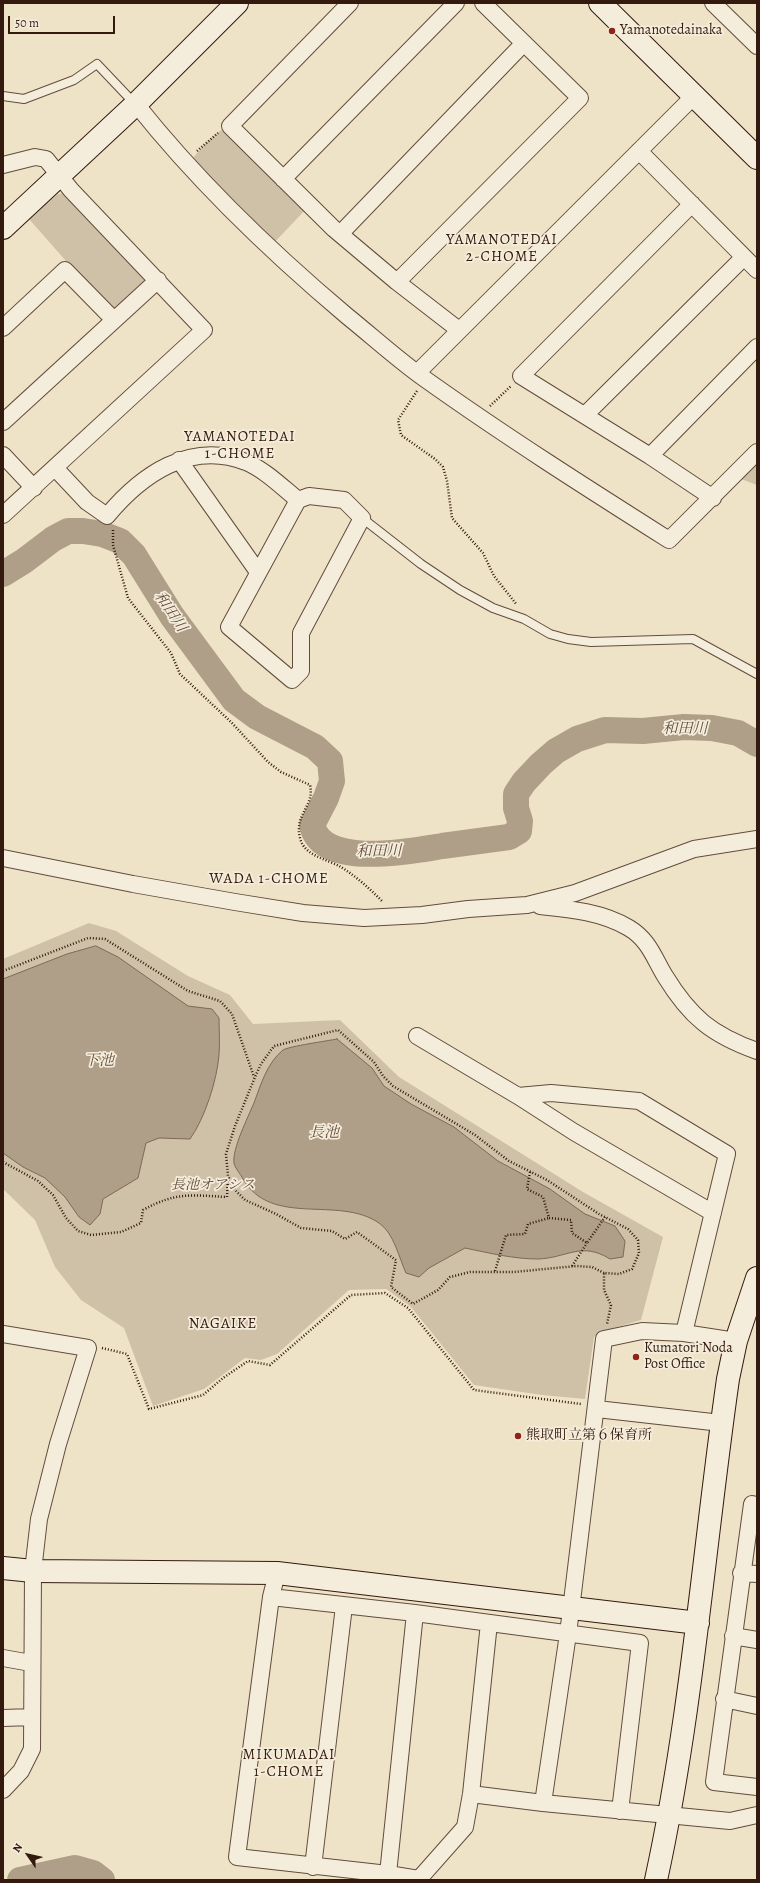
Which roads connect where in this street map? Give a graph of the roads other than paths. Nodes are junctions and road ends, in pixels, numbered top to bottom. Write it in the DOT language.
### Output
graph roads {
  1 [pos="238,3"];
  2 [pos="350,3"];
  3 [pos="456,3"];
  4 [pos="483,3"];
  5 [pos="600,3"];
  6 [pos="713,3"];
  7 [pos="524,43"];
  8 [pos="757,46"];
  9 [pos="695,95"];
  10 [pos="3,96"];
  11 [pos="136,104"];
  12 [pos="639,151"];
  13 [pos="757,158"];
  14 [pos="3,165"];
  15 [pos="60,176"];
  16 [pos="283,179"];
  17 [pos="692,204"];
  18 [pos="3,228"];
  19 [pos="340,234"];
  20 [pos="744,257"];
  21 [pos="757,270"];
  22 [pos="158,280"];
  23 [pos="397,282"];
  24 [pos="114,320"];
  25 [pos="3,328"];
  26 [pos="459,330"];
  27 [pos="757,346"];
  28 [pos="421,376"];
  29 [pos="585,415"];
  30 [pos="3,422"];
  31 [pos="757,452"];
  32 [pos="3,455"];
  33 [pos="650,456"];
  34 [pos="179,460"];
  35 [pos="56,469"];
  36 [pos="34,488"];
  37 [pos="713,498"];
  38 [pos="298,500"];
  39 [pos="3,515"];
  40 [pos="362,518"];
  41 [pos="258,572"];
  42 [pos="757,674"];
  43 [pos="757,839"];
  44 [pos="3,858"];
  45 [pos="527,904"];
  46 [pos="418,1036"];
  47 [pos="757,1051"];
  48 [pos="518,1096"];
  49 [pos="713,1213"];
  50 [pos="757,1278"];
  51 [pos="684,1333"];
  52 [pos="3,1334"];
  53 [pos="736,1342"];
  54 [pos="597,1409"];
  55 [pos="721,1423"];
  56 [pos="757,1504"];
  57 [pos="3,1568"];
  58 [pos="33,1571"];
  59 [pos="741,1572"];
  60 [pos="277,1573"];
  61 [pos="757,1574"];
  62 [pos="271,1598"];
  63 [pos="344,1606"];
  64 [pos="571,1608"];
  65 [pos="415,1613"];
  66 [pos="489,1623"];
  67 [pos="698,1623"];
  68 [pos="568,1634"];
  69 [pos="733,1636"];
  70 [pos="757,1640"];
  71 [pos="3,1658"];
  72 [pos="31,1663"];
  73 [pos="724,1699"];
  74 [pos="757,1706"];
  75 [pos="32,1717"];
  76 [pos="3,1718"];
  77 [pos="757,1787"];
  78 [pos="3,1790"];
  79 [pos="471,1794"];
  80 [pos="543,1803"];
  81 [pos="620,1811"];
  82 [pos="757,1815"];
  83 [pos="670,1816"];
  84 [pos="314,1866"];
  85 [pos="388,1874"];
  86 [pos="656,1880"];
  1 -- 11 [label="street"];
  2 -- 16 [label="street"];
  3 -- 16 [label="street"];
  4 -- 7 [label="street"];
  5 -- 9 [label="street"];
  6 -- 8 [label="street"];
  7 -- 19 [label="street"];
  7 -- 23 [label="street"];
  9 -- 12 [label="street"];
  9 -- 13 [label="street"];
  10 -- 11 [label="lane"];
  11 -- 15 [label="street"];
  11 -- 28 [label="street"];
  12 -- 17 [label="street"];
  12 -- 26 [label="street"];
  14 -- 15 [label="street"];
  15 -- 18 [label="street"];
  15 -- 22 [label="street"];
  16 -- 19 [label="street"];
  17 -- 20 [label="street"];
  17 -- 29 [label="street"];
  19 -- 23 [label="street"];
  20 -- 21 [label="street"];
  20 -- 29 [label="street"];
  22 -- 24 [label="street"];
  22 -- 35 [label="street"];
  23 -- 26 [label="street"];
  24 -- 25 [label="street"];
  24 -- 30 [label="street"];
  26 -- 28 [label="street"];
  27 -- 33 [label="street"];
  28 -- 37 [label="street"];
  29 -- 33 [label="street"];
  31 -- 37 [label="street"];
  32 -- 36 [label="street"];
  33 -- 37 [label="street"];
  34 -- 35 [label="street"];
  34 -- 38 [label="street"];
  34 -- 41 [label="street"];
  35 -- 36 [label="street"];
  36 -- 39 [label="street"];
  38 -- 40 [label="street"];
  38 -- 41 [label="street"];
  40 -- 41 [label="street"];
  40 -- 42 [label="lane"];
  43 -- 45 [label="street"];
  44 -- 45 [label="street"];
  45 -- 47 [label="street"];
  46 -- 48 [label="street"];
  48 -- 49 [label="street"];
  48 -- 49 [label="street"];
  49 -- 51 [label="street"];
  50 -- 53 [label="street"];
  51 -- 53 [label="street"];
  51 -- 54 [label="street"];
  52 -- 58 [label="street"];
  53 -- 55 [label="street"];
  54 -- 55 [label="street"];
  54 -- 64 [label="street"];
  55 -- 67 [label="street"];
  56 -- 59 [label="street"];
  57 -- 58 [label="street"];
  58 -- 60 [label="street"];
  58 -- 72 [label="street"];
  59 -- 61 [label="street"];
  59 -- 69 [label="street"];
  60 -- 62 [label="street"];
  60 -- 64 [label="street"];
  62 -- 63 [label="street"];
  62 -- 84 [label="street"];
  63 -- 65 [label="street"];
  63 -- 84 [label="street"];
  64 -- 67 [label="street"];
  64 -- 68 [label="street"];
  65 -- 66 [label="street"];
  65 -- 85 [label="street"];
  66 -- 68 [label="street"];
  66 -- 79 [label="street"];
  67 -- 83 [label="street"];
  68 -- 80 [label="street"];
  68 -- 81 [label="street"];
  69 -- 70 [label="street"];
  69 -- 73 [label="street"];
  71 -- 72 [label="street"];
  72 -- 75 [label="street"];
  73 -- 74 [label="street"];
  73 -- 77 [label="street"];
  75 -- 76 [label="street"];
  75 -- 78 [label="street"];
  79 -- 80 [label="street"];
  79 -- 85 [label="street"];
  80 -- 81 [label="street"];
  81 -- 83 [label="street"];
  82 -- 83 [label="street"];
  83 -- 86 [label="street"];
  84 -- 85 [label="street"];
}
